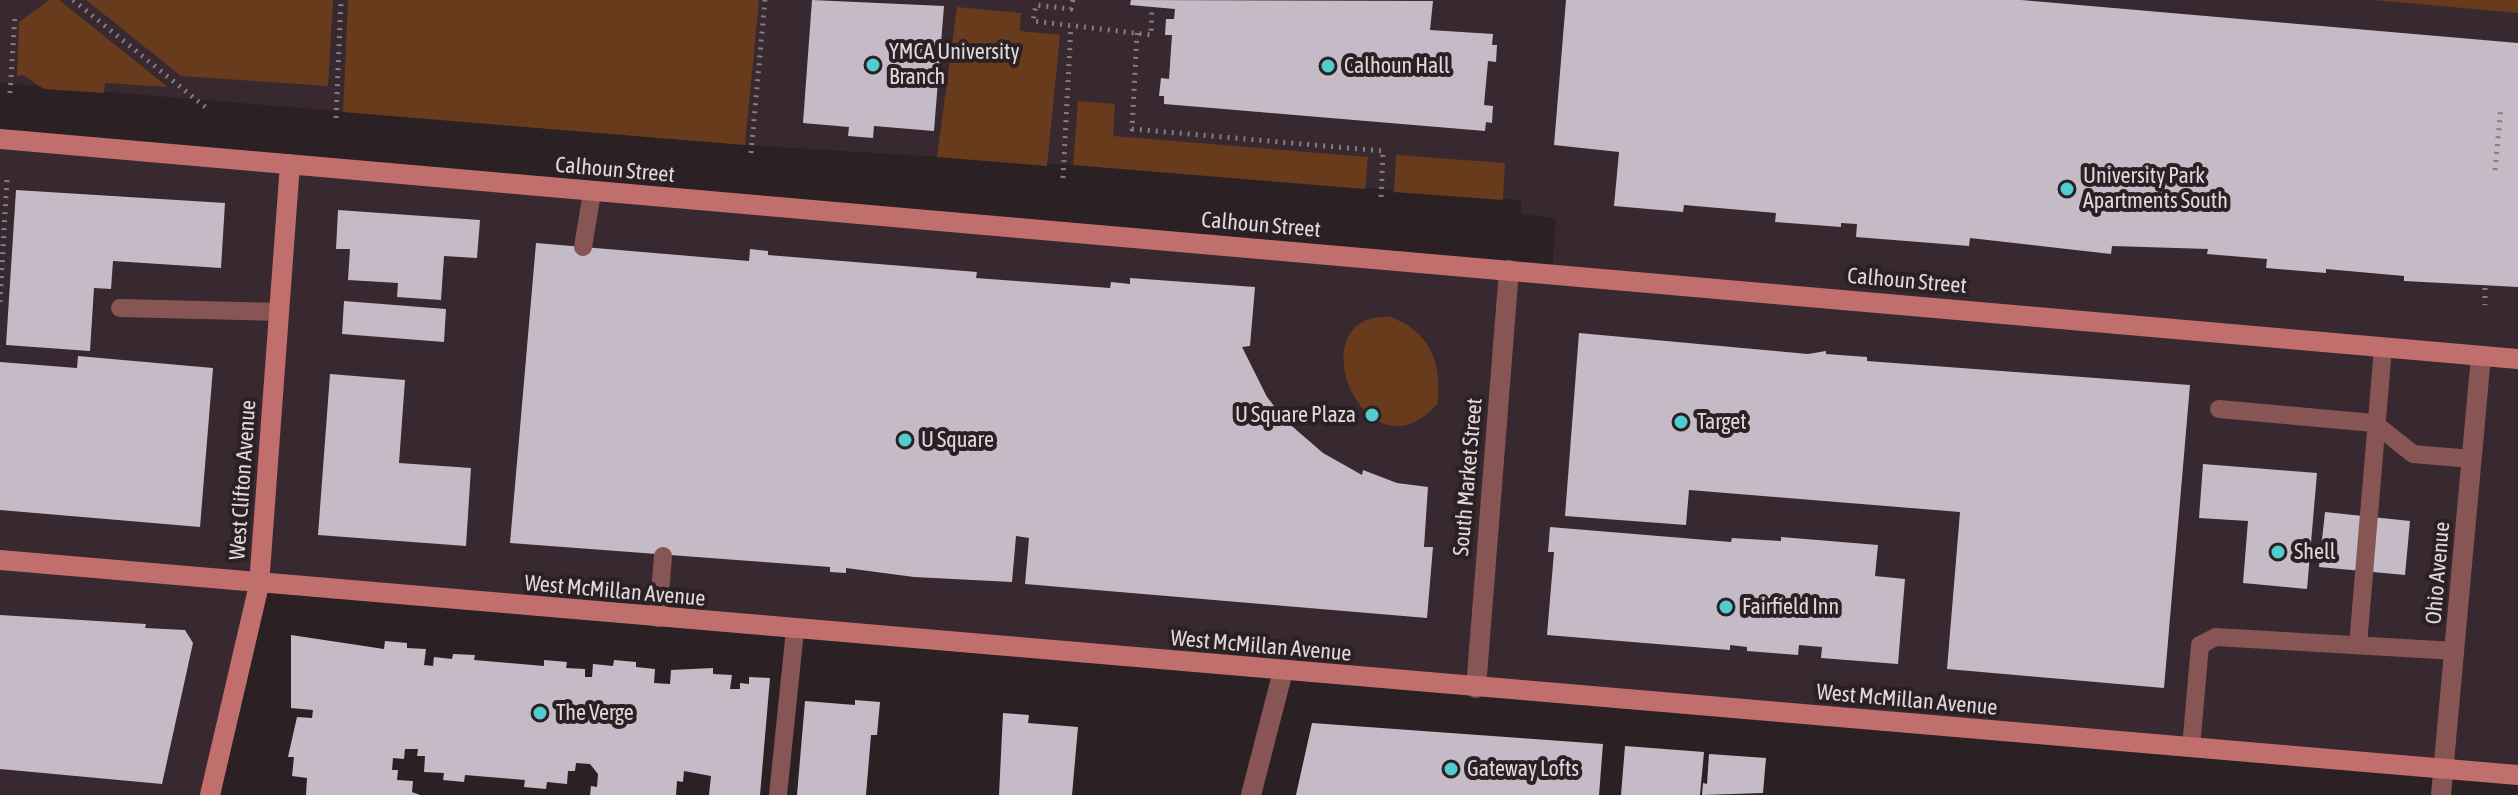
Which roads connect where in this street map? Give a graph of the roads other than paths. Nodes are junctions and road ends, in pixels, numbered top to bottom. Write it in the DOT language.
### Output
graph roads {
  1 [pos="0,139"];
  2 [pos="290,164"];
  3 [pos="592,193"];
  4 [pos="583,247"];
  5 [pos="1509,270"];
  6 [pos="120,308"];
  7 [pos="280,312"];
  8 [pos="2383,348"];
  9 [pos="2481,356"];
  10 [pos="2518,359"];
  11 [pos="2219,409"];
  12 [pos="2374,423"];
  13 [pos="2472,459"];
  14 [pos="663,556"];
  15 [pos="0,560"];
  16 [pos="259,585"];
  17 [pos="658,618"];
  18 [pos="795,630"];
  19 [pos="2358,645"];
  20 [pos="2455,651"];
  21 [pos="1283,671"];
  22 [pos="1476,688"];
  23 [pos="2191,748"];
  24 [pos="2444,769"];
  25 [pos="2518,775"];
  26 [pos="210,795"];
  27 [pos="778,795"];
  28 [pos="1251,795"];
  29 [pos="2441,795"];
  1 -- 2 [label="main road, Calhoun Street"];
  2 -- 3 [label="main road, Calhoun Street"];
  2 -- 7 [label="main road, West Clifton Avenue"];
  3 -- 4 [label="lane"];
  3 -- 5 [label="main road, Calhoun Street"];
  5 -- 8 [label="main road, Calhoun Street"];
  5 -- 22 [label="street, South Market Street"];
  6 -- 7 [label="lane"];
  7 -- 16 [label="main road, West Clifton Avenue"];
  8 -- 9 [label="main road, Calhoun Street"];
  8 -- 12 [label="lane"];
  9 -- 10 [label="main road, Calhoun Street"];
  9 -- 13 [label="street, Ohio Avenue"];
  11 -- 12 [label="lane"];
  12 -- 13 [label="lane"];
  12 -- 19 [label="lane"];
  13 -- 20 [label="street, Ohio Avenue"];
  14 -- 17 [label="lane"];
  15 -- 16 [label="main road, West McMillan Avenue"];
  16 -- 17 [label="main road, West McMillan Avenue"];
  16 -- 26 [label="main road, West Clifton Avenue"];
  17 -- 18 [label="main road, West McMillan Avenue"];
  18 -- 21 [label="main road, West McMillan Avenue"];
  18 -- 27 [label="lane"];
  19 -- 20 [label="lane"];
  19 -- 23 [label="lane"];
  20 -- 24 [label="street, Ohio Avenue"];
  21 -- 22 [label="main road, West McMillan Avenue"];
  21 -- 28 [label="street"];
  22 -- 23 [label="main road, West McMillan Avenue"];
  23 -- 24 [label="main road, West McMillan Avenue"];
  24 -- 25 [label="main road, West McMillan Avenue"];
  24 -- 29 [label="street, Ohio Avenue"];
}
